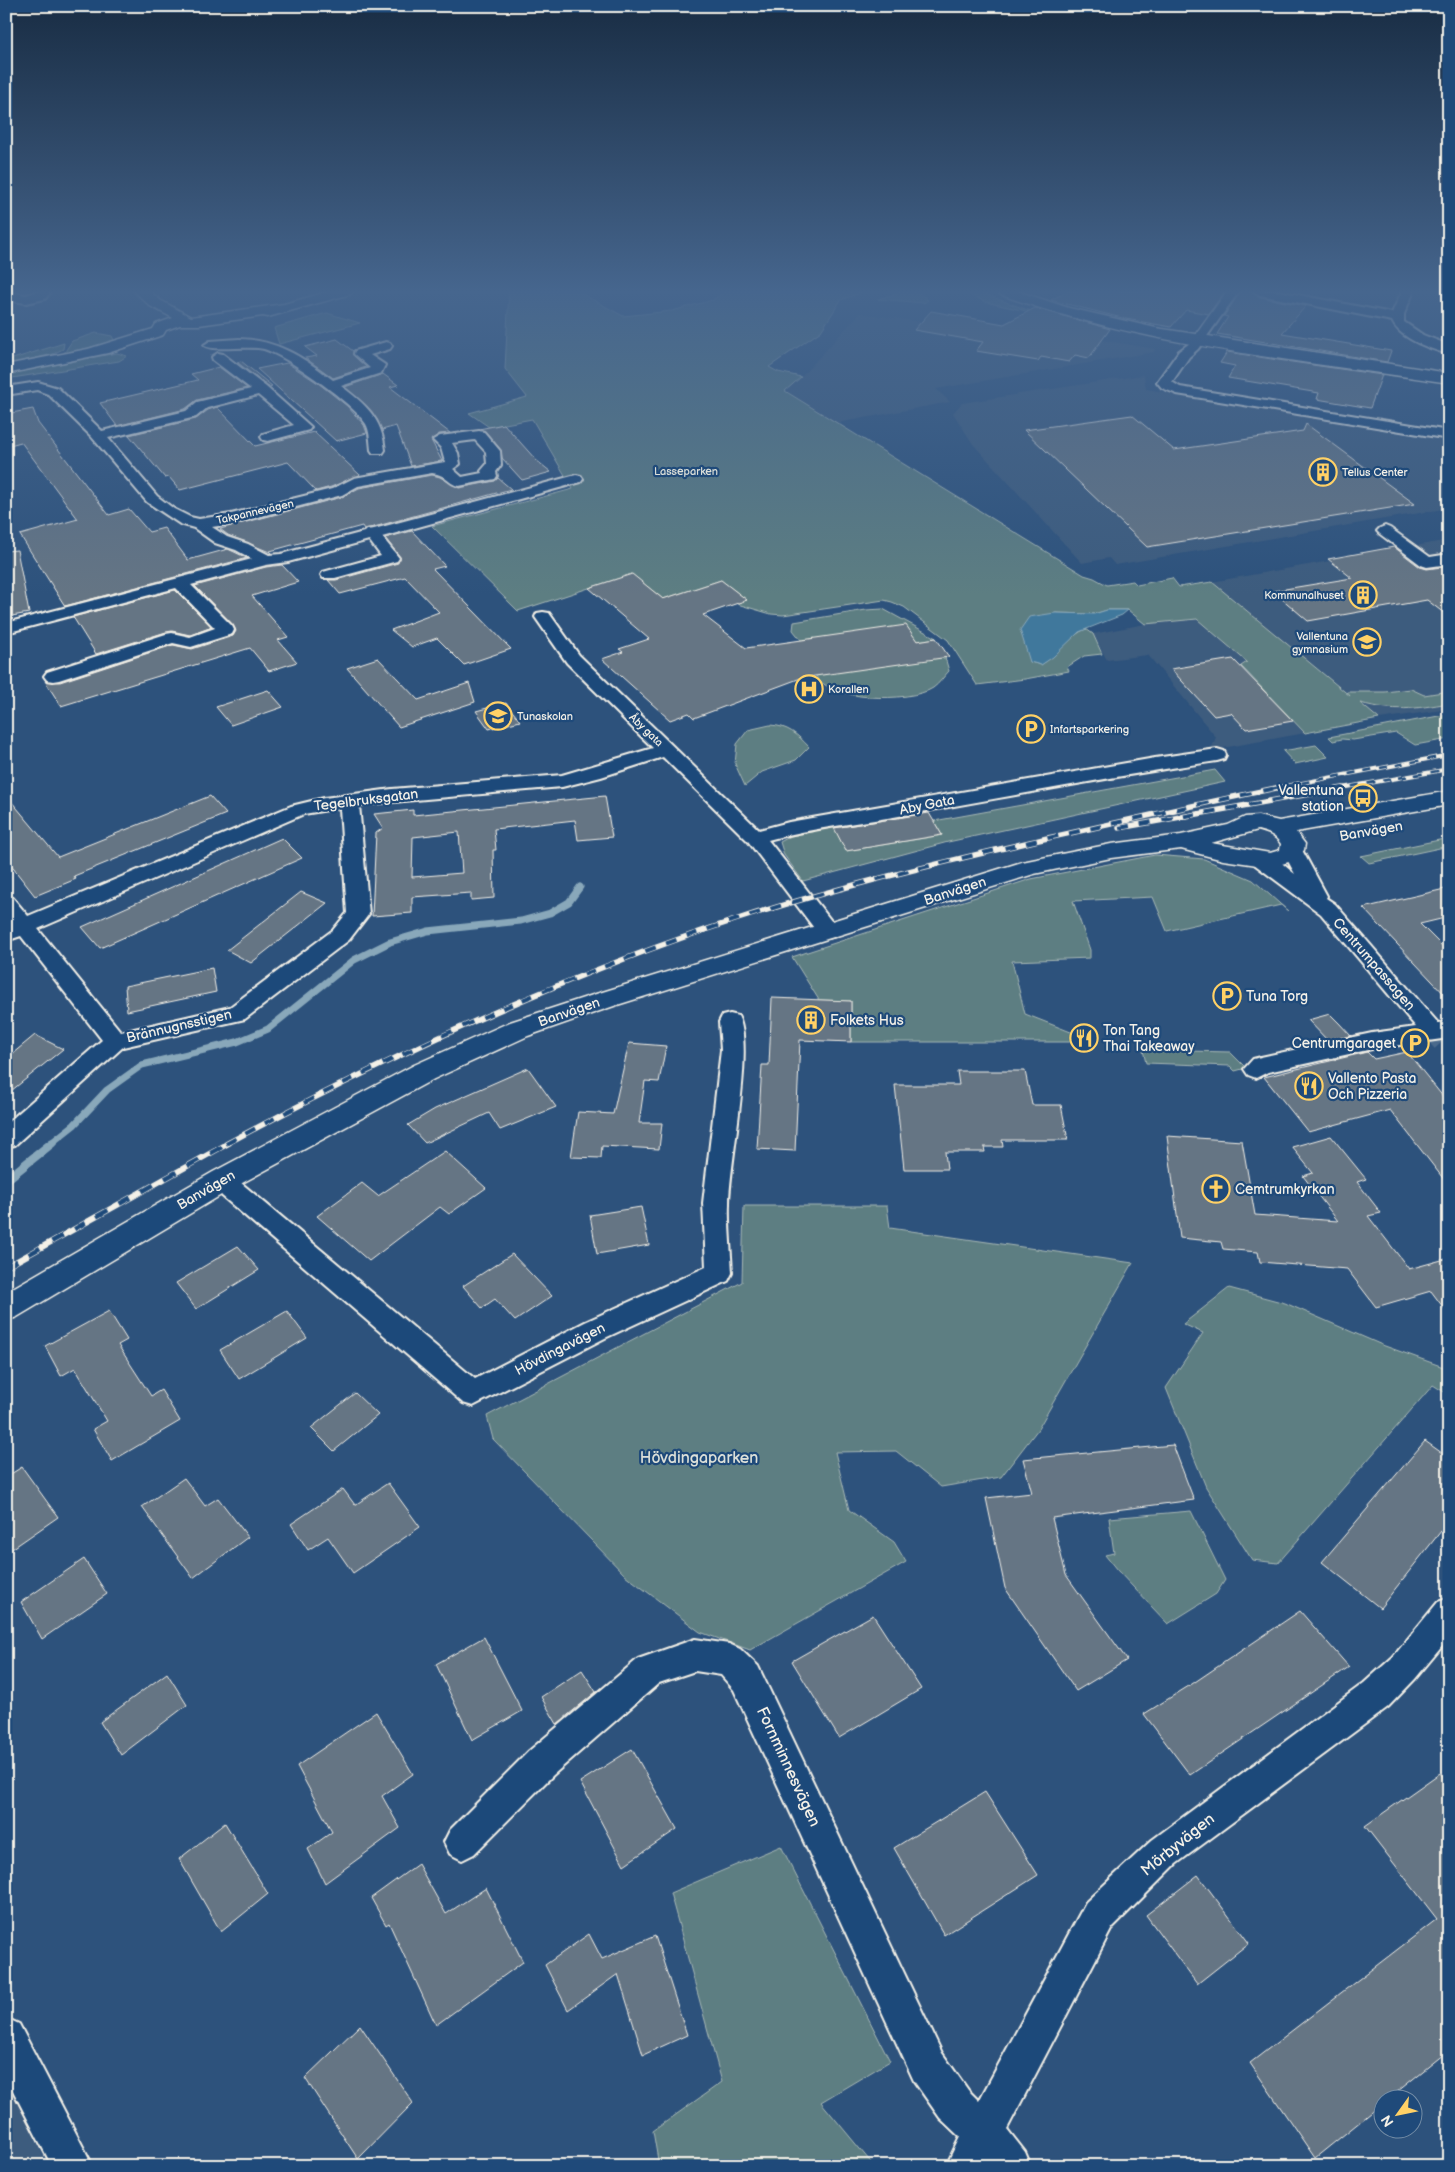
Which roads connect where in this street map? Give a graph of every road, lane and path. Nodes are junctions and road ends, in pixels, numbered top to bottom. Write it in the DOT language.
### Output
graph roads {
  1 [pos="54,392"];
  2 [pos="251,392"];
  3 [pos="264,392"];
  4 [pos="339,392"];
  5 [pos="1192,392"];
  6 [pos="1449,435"];
  7 [pos="98,436"];
  8 [pos="268,436"];
  9 [pos="378,450"];
  10 [pos="435,469"];
  11 [pos="576,479"];
  12 [pos="199,524"];
  13 [pos="1385,531"];
  14 [pos="371,533"];
  15 [pos="1449,559"];
  16 [pos="266,560"];
  17 [pos="330,575"];
  18 [pos="179,582"];
  19 [pos="543,617"];
  20 [pos="6,628"];
  21 [pos="53,676"];
  22 [pos="666,750"];
  23 [pos="1217,755"];
  24 [pos="1449,798"];
  25 [pos="349,800"];
  26 [pos="1449,817"];
  27 [pos="1234,830"];
  28 [pos="755,837"];
  29 [pos="1288,841"];
  30 [pos="1181,842"];
  31 [pos="1255,858"];
  32 [pos="1320,902"];
  33 [pos="6,904"];
  34 [pos="16,930"];
  35 [pos="828,931"];
  36 [pos="730,1022"];
  37 [pos="1438,1028"];
  38 [pos="116,1042"];
  39 [pos="1256,1069"];
  40 [pos="6,1138"];
  41 [pos="223,1180"];
  42 [pos="6,1308"];
  43 [pos="1449,1613"];
  44 [pos="462,1842"];
  45 [pos="6,2037"];
  46 [pos="984,2132"];
  47 [pos="73,2166"];
  48 [pos="966,2166"];
  49 [pos="1012,2166"];
  1 -- 7 [label="street, Takpannevägen"];
  2 -- 7 [label="street"];
  3 -- 8 [label="street"];
  4 -- 9 [label="street"];
  5 -- 6 [label="street"];
  7 -- 12 [label="street, Takpannevägen"];
  10 -- 10 [label="street"];
  10 -- 12 [label="street, Takpannevägen"];
  11 -- 14 [label="street"];
  12 -- 16 [label="street"];
  13 -- 15 [label="street"];
  14 -- 16 [label="street"];
  14 -- 17 [label="street"];
  16 -- 18 [label="street"];
  18 -- 20 [label="street"];
  18 -- 21 [label="street"];
  19 -- 22 [label="street, Åby gata"];
  22 -- 25 [label="street, Tegelbruksgatan"];
  22 -- 28 [label="street, Åby gata"];
  23 -- 28 [label="street, Aby Gata"];
  24 -- 29 [label="street, Banvägen"];
  25 -- 34 [label="street, Tegelbruksgatan"];
  25 -- 38 [label="street, Brännugnsstigen"];
  26 -- 29 [label="street, Banvägen"];
  27 -- 29 [label="street, Banvägen"];
  27 -- 30 [label="street, Banvägen"];
  27 -- 31 [label="street"];
  28 -- 35 [label="street"];
  29 -- 31 [label="street, Banvägen"];
  29 -- 32 [label="street, Centrumpassagen"];
  30 -- 31 [label="street, Banvägen"];
  30 -- 35 [label="street, Banvägen"];
  31 -- 32 [label="street, Centrumpassagen"];
  32 -- 37 [label="street, Centrumpassagen"];
  33 -- 34 [label="street"];
  34 -- 38 [label="street"];
  35 -- 41 [label="street, Banvägen"];
  36 -- 41 [label="street, Hövdingavägen"];
  37 -- 39 [label="street"];
  38 -- 40 [label="street, Brännugnsstigen"];
  41 -- 42 [label="street, Banvägen"];
  43 -- 46 [label="street, Mörbyvägen"];
  44 -- 46 [label="street, Fornminnesvägen"];
  45 -- 47 [label="street"];
  46 -- 48 [label="street, Mörbyvägen"];
  46 -- 49 [label="street, Fornminnesvägen"];
}
